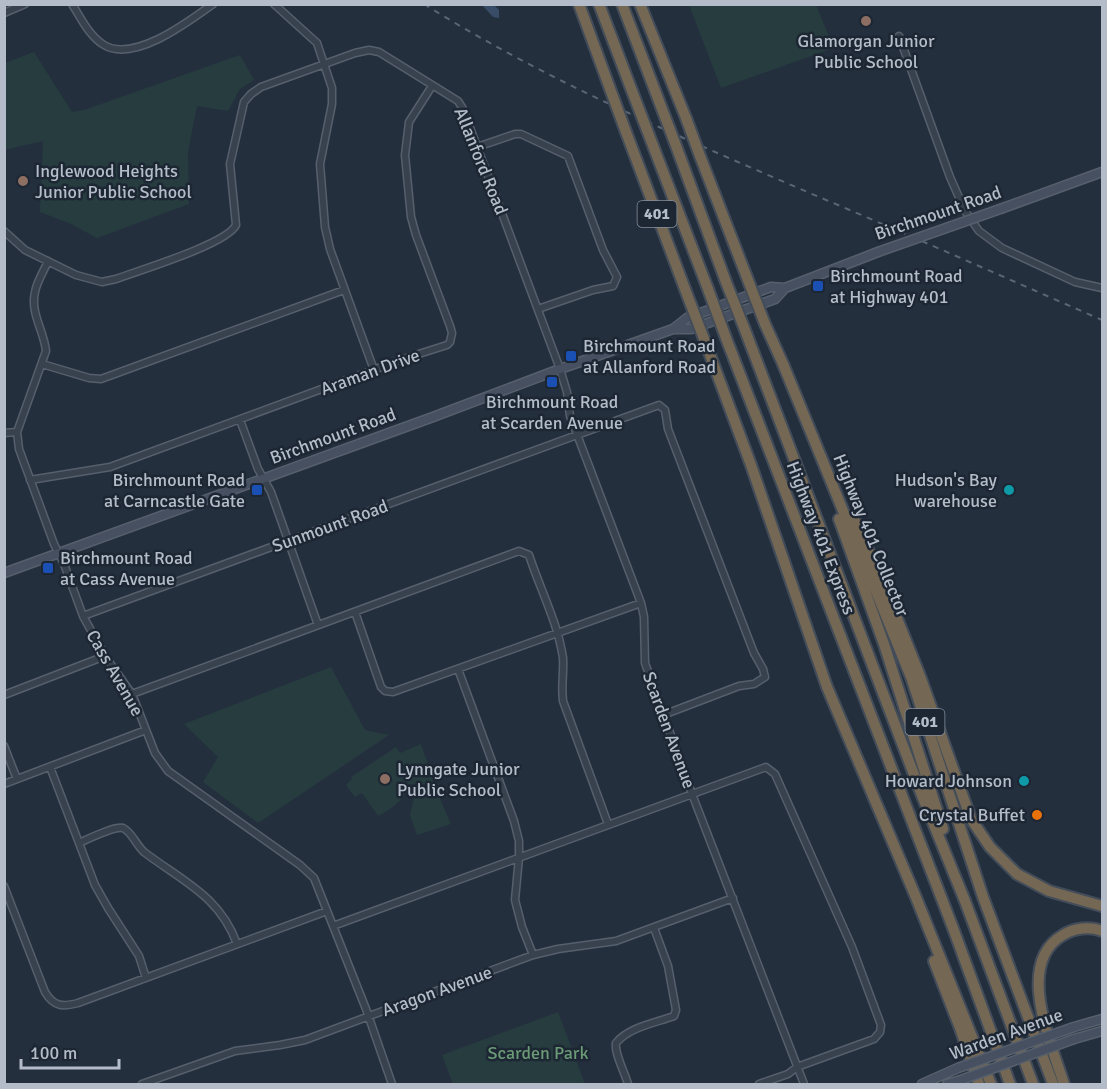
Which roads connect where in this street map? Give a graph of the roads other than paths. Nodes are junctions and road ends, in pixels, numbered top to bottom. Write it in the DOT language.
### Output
graph roads {
  1 [pos="25,4"];
  2 [pos="72,4"];
  3 [pos="213,4"];
  4 [pos="274,4"];
  5 [pos="599,4"];
  6 [pos="622,4"];
  7 [pos="639,4"];
  8 [pos="648,4"];
  9 [pos="579,8"];
  10 [pos="4,13"];
  11 [pos="899,36"];
  12 [pos="324,64"];
  13 [pos="432,86"];
  14 [pos="684,114"];
  15 [pos="477,147"];
  16 [pos="1102,172"];
  17 [pos="4,231"];
  18 [pos="48,261"];
  19 [pos="1102,288"];
  20 [pos="344,290"];
  21 [pos="538,309"];
  22 [pos="42,364"];
  23 [pos="783,364"];
  24 [pos="560,369"];
  25 [pos="374,370"];
  26 [pos="240,420"];
  27 [pos="17,432"];
  28 [pos="4,433"];
  29 [pos="577,435"];
  30 [pos="263,478"];
  31 [pos="30,480"];
  32 [pos="288,541"];
  33 [pos="58,554"];
  34 [pos="4,573"];
  35 [pos="641,603"];
  36 [pos="355,612"];
  37 [pos="83,616"];
  38 [pos="318,625"];
  39 [pos="557,633"];
  40 [pos="105,656"];
  41 [pos="458,669"];
  42 [pos="132,694"];
  43 [pos="4,695"];
  44 [pos="663,715"];
  45 [pos="146,730"];
  46 [pos="4,746"];
  47 [pos="50,767"];
  48 [pos="17,779"];
  49 [pos="4,784"];
  50 [pos="692,794"];
  51 [pos="608,824"];
  52 [pos="79,843"];
  53 [pos="519,857"];
  54 [pos="4,886"];
  55 [pos="915,895"];
  56 [pos="733,898"];
  57 [pos="965,901"];
  58 [pos="1102,906"];
  59 [pos="327,911"];
  60 [pos="333,926"];
  61 [pos="654,928"];
  62 [pos="1102,931"];
  63 [pos="237,944"];
  64 [pos="533,955"];
  65 [pos="146,978"];
  66 [pos="368,1016"];
  67 [pos="1102,1019"];
  68 [pos="1102,1031"];
  69 [pos="797,1067"];
  70 [pos="142,1084"];
  71 [pos="393,1084"];
  72 [pos="628,1084"];
  73 [pos="759,1084"];
  74 [pos="804,1084"];
  75 [pos="922,1084"];
  76 [pos="947,1084"];
  77 [pos="979,1084"];
  78 [pos="991,1084"];
  79 [pos="1011,1084"];
  80 [pos="1033,1084"];
  81 [pos="1053,1084"];
  82 [pos="1064,1084"];
  1 -- 10 [label="street"];
  2 -- 3 [label="street"];
  4 -- 12 [label="street"];
  5 -- 79 [label="highway, Highway 401 Express / 401, bridge"];
  6 -- 57 [label="highway, Highway 401 Express / 401, bridge"];
  7 -- 14 [label="highway, Highway 401 Collector / 401"];
  8 -- 14 [label="highway"];
  9 -- 55 [label="highway, 401, bridge"];
  11 -- 19 [label="street"];
  12 -- 13 [label="street, Allanford Road"];
  12 -- 18 [label="street, Allanford Road"];
  12 -- 20 [label="street"];
  13 -- 15 [label="street, Allanford Road"];
  13 -- 25 [label="street, Araman Drive"];
  14 -- 23 [label="highway, Highway 401 Collector / 401, bridge"];
  15 -- 21 [label="street, Allanford Road"];
  15 -- 21 [label="street"];
  16 -- 24 [label="main road, Birchmount Road, bridge"];
  17 -- 18 [label="street, Allanford Road"];
  18 -- 22 [label="street"];
  20 -- 22 [label="street"];
  20 -- 25 [label="street"];
  21 -- 24 [label="street, Allanford Road"];
  22 -- 27 [label="street"];
  23 -- 57 [label="highway"];
  23 -- 58 [label="highway"];
  23 -- 81 [label="highway, Highway 401 Collector / 401"];
  24 -- 29 [label="street, Scarden Avenue"];
  24 -- 30 [label="main road, Birchmount Road"];
  25 -- 26 [label="street, Araman Drive"];
  26 -- 30 [label="street"];
  26 -- 31 [label="street, Araman Drive"];
  27 -- 28 [label="street"];
  27 -- 31 [label="street, Cass Avenue"];
  29 -- 32 [label="street, Sunmount Road"];
  29 -- 35 [label="street, Scarden Avenue"];
  29 -- 44 [label="street, Sunmount Road"];
  30 -- 32 [label="street"];
  30 -- 33 [label="main road, Birchmount Road"];
  31 -- 33 [label="street, Cass Avenue"];
  32 -- 37 [label="street, Sunmount Road"];
  32 -- 38 [label="street"];
  33 -- 34 [label="main road, Birchmount Road"];
  33 -- 37 [label="street, Cass Avenue"];
  35 -- 39 [label="street"];
  35 -- 44 [label="street, Scarden Avenue"];
  36 -- 38 [label="street"];
  36 -- 39 [label="street"];
  36 -- 41 [label="street"];
  37 -- 40 [label="street, Cass Avenue"];
  38 -- 42 [label="street"];
  39 -- 41 [label="street"];
  39 -- 51 [label="street"];
  40 -- 42 [label="street, Cass Avenue"];
  40 -- 43 [label="street"];
  41 -- 53 [label="street"];
  42 -- 45 [label="street, Cass Avenue"];
  44 -- 50 [label="street, Scarden Avenue"];
  45 -- 47 [label="street"];
  45 -- 59 [label="street, Cass Avenue"];
  46 -- 48 [label="street"];
  47 -- 48 [label="street"];
  47 -- 52 [label="street"];
  48 -- 49 [label="street"];
  50 -- 51 [label="street"];
  50 -- 56 [label="street, Scarden Avenue"];
  50 -- 69 [label="street"];
  51 -- 53 [label="street"];
  52 -- 63 [label="street"];
  52 -- 65 [label="street"];
  53 -- 60 [label="street"];
  53 -- 64 [label="street"];
  54 -- 65 [label="street"];
  55 -- 77 [label="highway"];
  55 -- 78 [label="highway, 401"];
  56 -- 61 [label="street, Aragon Avenue"];
  56 -- 69 [label="street, Scarden Avenue"];
  57 -- 80 [label="highway, Highway 401 Express / 401"];
  59 -- 60 [label="street, Cass Avenue"];
  59 -- 63 [label="street"];
  60 -- 66 [label="street, Cass Avenue"];
  61 -- 64 [label="street, Aragon Avenue"];
  61 -- 72 [label="street"];
  62 -- 82 [label="highway"];
  63 -- 65 [label="street"];
  64 -- 66 [label="street, Aragon Avenue"];
  66 -- 70 [label="street, Aragon Avenue"];
  66 -- 71 [label="street, Cass Avenue"];
  67 -- 75 [label="main road, Warden Avenue, bridge"];
  68 -- 76 [label="main road, Warden Avenue, bridge"];
  69 -- 73 [label="street"];
  69 -- 74 [label="street, Scarden Avenue"];
}
